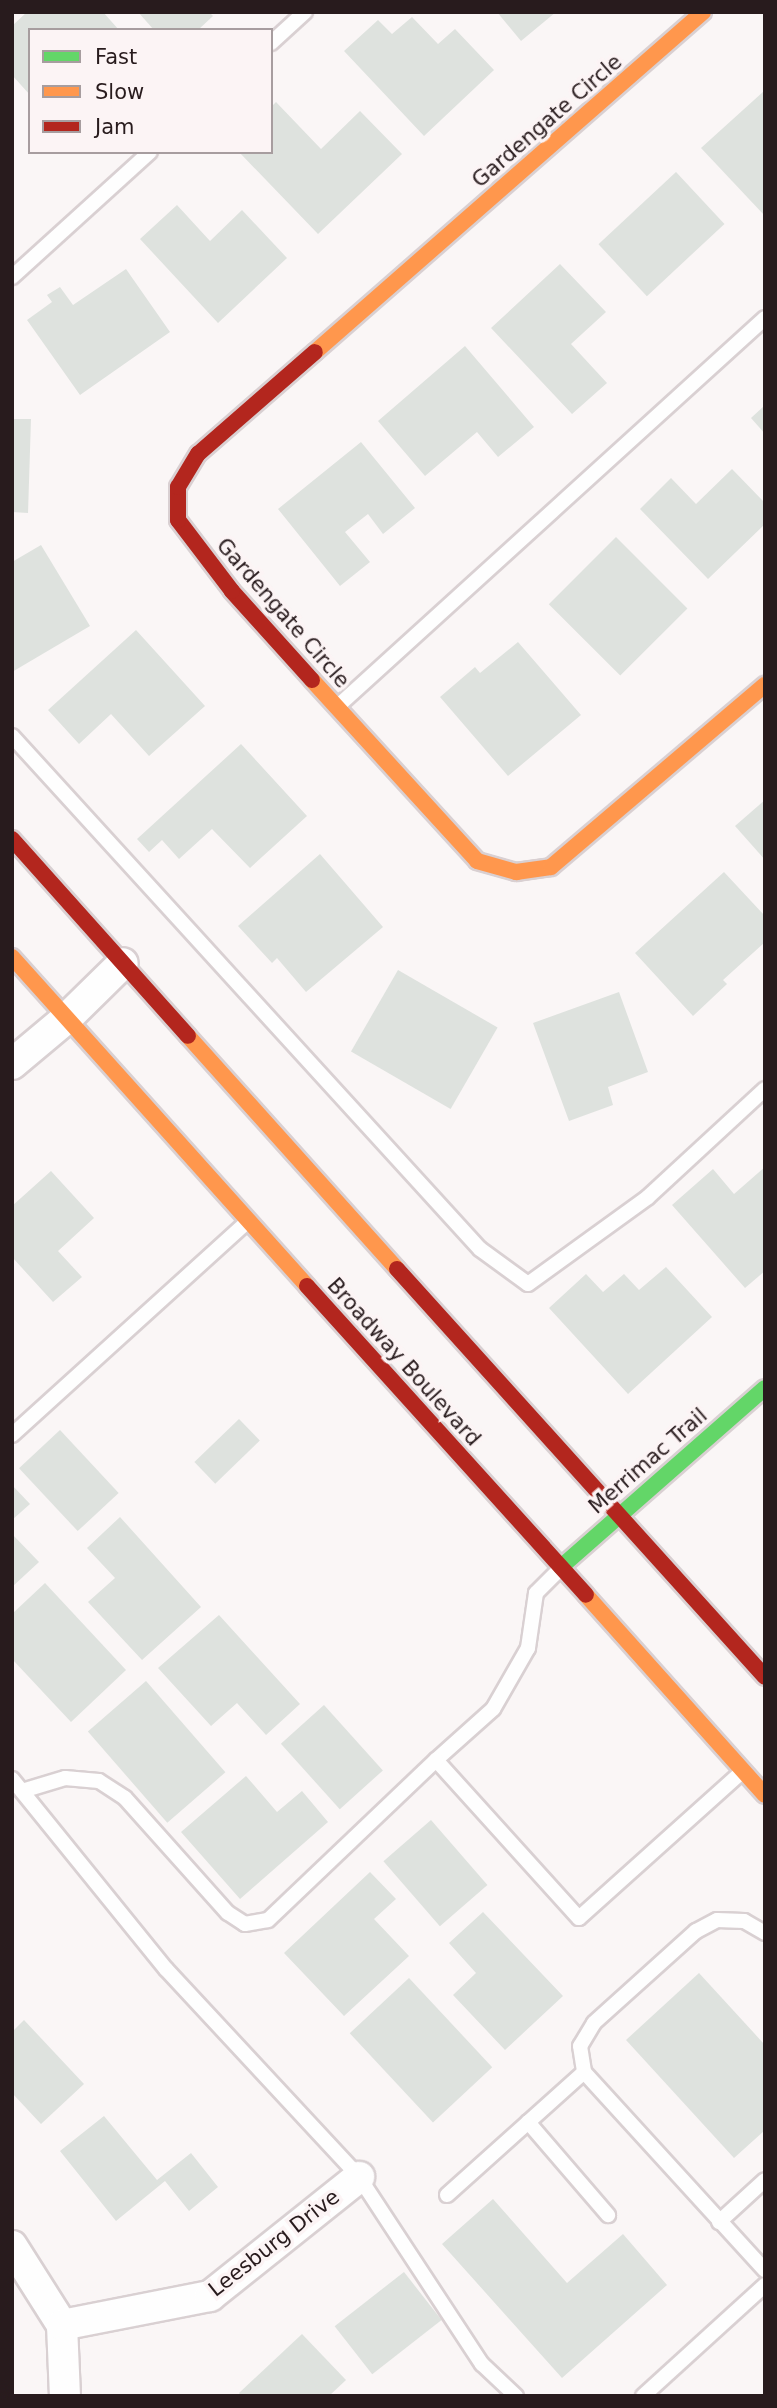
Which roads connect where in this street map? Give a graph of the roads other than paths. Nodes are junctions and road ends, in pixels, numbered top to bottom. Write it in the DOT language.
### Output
graph roads {
  1 [pos="305,12"];
  2 [pos="703,12"];
  3 [pos="273,41"];
  4 [pos="148,154"];
  5 [pos="12,277"];
  6 [pos="765,318"];
  7 [pos="765,685"];
  8 [pos="337,707"];
  9 [pos="12,736"];
  10 [pos="12,839"];
  11 [pos="12,957"];
  12 [pos="123,963"];
  13 [pos="67,1018"];
  14 [pos="12,1064"];
  15 [pos="765,1089"];
  16 [pos="248,1221"];
  17 [pos="765,1388"];
  18 [pos="12,1435"];
  19 [pos="617,1516"];
  20 [pos="561,1567"];
  21 [pos="765,1677"];
  22 [pos="436,1760"];
  23 [pos="743,1771"];
  24 [pos="12,1779"];
  25 [pos="22,1791"];
  26 [pos="765,1795"];
  27 [pos="765,1933"];
  28 [pos="584,2072"];
  29 [pos="528,2122"];
  30 [pos="359,2177"];
  31 [pos="765,2180"];
  32 [pos="447,2195"];
  33 [pos="608,2214"];
  34 [pos="719,2222"];
  35 [pos="12,2246"];
  36 [pos="765,2270"];
  37 [pos="765,2285"];
  38 [pos="62,2325"];
  39 [pos="65,2396"];
  40 [pos="516,2396"];
  41 [pos="643,2396"];
  1 -- 3 [label="lane"];
  2 -- 8 [label="main road, Gardengate Circle"];
  4 -- 5 [label="lane"];
  6 -- 8 [label="lane"];
  7 -- 8 [label="main road, Gardengate Circle"];
  9 -- 15 [label="lane"];
  10 -- 12 [label="main road"];
  11 -- 13 [label="main road, Broadway Boulevard"];
  12 -- 13 [label="street"];
  12 -- 19 [label="main road"];
  13 -- 14 [label="street"];
  13 -- 16 [label="main road, Broadway Boulevard"];
  16 -- 18 [label="lane"];
  16 -- 20 [label="main road, Broadway Boulevard"];
  17 -- 19 [label="main road, Merrimac Trail"];
  19 -- 20 [label="main road, Merrimac Trail"];
  19 -- 21 [label="main road"];
  20 -- 22 [label="lane"];
  20 -- 23 [label="main road, Broadway Boulevard"];
  22 -- 23 [label="lane"];
  22 -- 25 [label="lane"];
  23 -- 26 [label="main road, Broadway Boulevard"];
  24 -- 25 [label="lane"];
  25 -- 30 [label="lane"];
  27 -- 28 [label="lane"];
  28 -- 29 [label="lane"];
  28 -- 34 [label="lane"];
  29 -- 32 [label="lane"];
  29 -- 33 [label="lane"];
  30 -- 38 [label="street, Leesburg Drive"];
  30 -- 40 [label="lane"];
  31 -- 34 [label="lane"];
  34 -- 36 [label="lane"];
  35 -- 38 [label="street"];
  37 -- 41 [label="lane"];
  38 -- 39 [label="street"];
}
